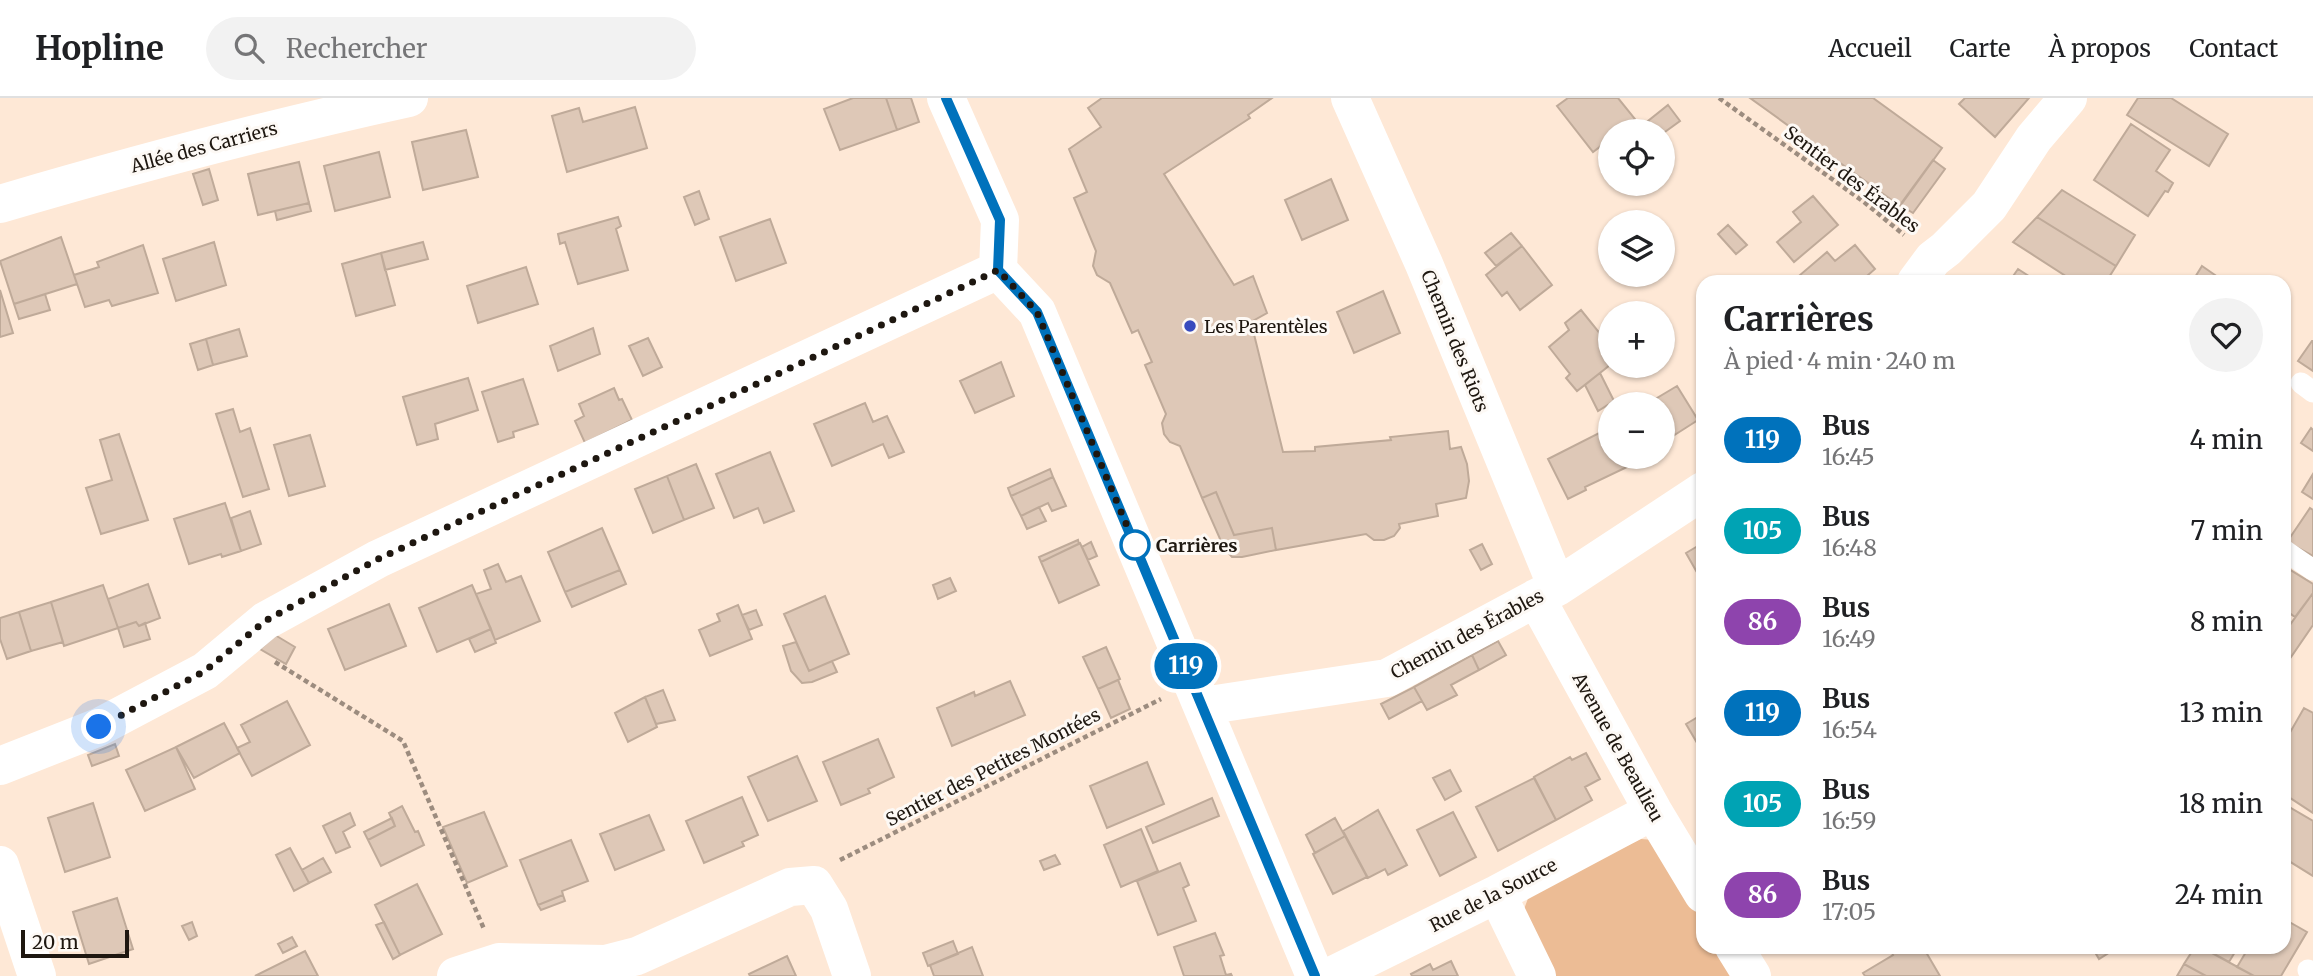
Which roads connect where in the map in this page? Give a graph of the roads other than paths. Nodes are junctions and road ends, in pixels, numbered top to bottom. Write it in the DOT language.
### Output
graph roads {
  1 [pos="410,98"];
  2 [pos="946,98"];
  3 [pos="1350,98"];
  4 [pos="2067,98"];
  5 [pos="0,204"];
  6 [pos="998,270"];
  7 [pos="1924,270"];
  8 [pos="1696,496"];
  9 [pos="2291,556"];
  10 [pos="2313,570"];
  11 [pos="1546,592"];
  12 [pos="1198,695"];
  13 [pos="0,766"];
  14 [pos="1653,811"];
  15 [pos="0,865"];
  16 [pos="1696,882"];
  17 [pos="1497,894"];
  18 [pos="1738,954"];
  19 [pos="516,966"];
  20 [pos="37,976"];
  21 [pos="456,976"];
  22 [pos="852,976"];
  23 [pos="1315,976"];
  24 [pos="1331,976"];
  25 [pos="1537,976"];
  26 [pos="1752,976"];
  1 -- 5 [label="street, Allée des Carriers"];
  2 -- 6 [label="street"];
  3 -- 11 [label="street, Chemin des Riots"];
  4 -- 7 [label="street"];
  6 -- 12 [label="street"];
  6 -- 13 [label="street"];
  8 -- 11 [label="street, Chemin des Érables"];
  9 -- 10 [label="lane"];
  11 -- 12 [label="street, Chemin des Érables"];
  11 -- 14 [label="street, Avenue de Beaulieu"];
  12 -- 23 [label="street"];
  14 -- 16 [label="street, Avenue de Beaulieu"];
  14 -- 17 [label="street, Rue de la Source"];
  15 -- 20 [label="street"];
  17 -- 24 [label="street, Rue de la Source"];
  17 -- 25 [label="street"];
  18 -- 26 [label="street"];
  19 -- 21 [label="street"];
  19 -- 22 [label="street"];
}
